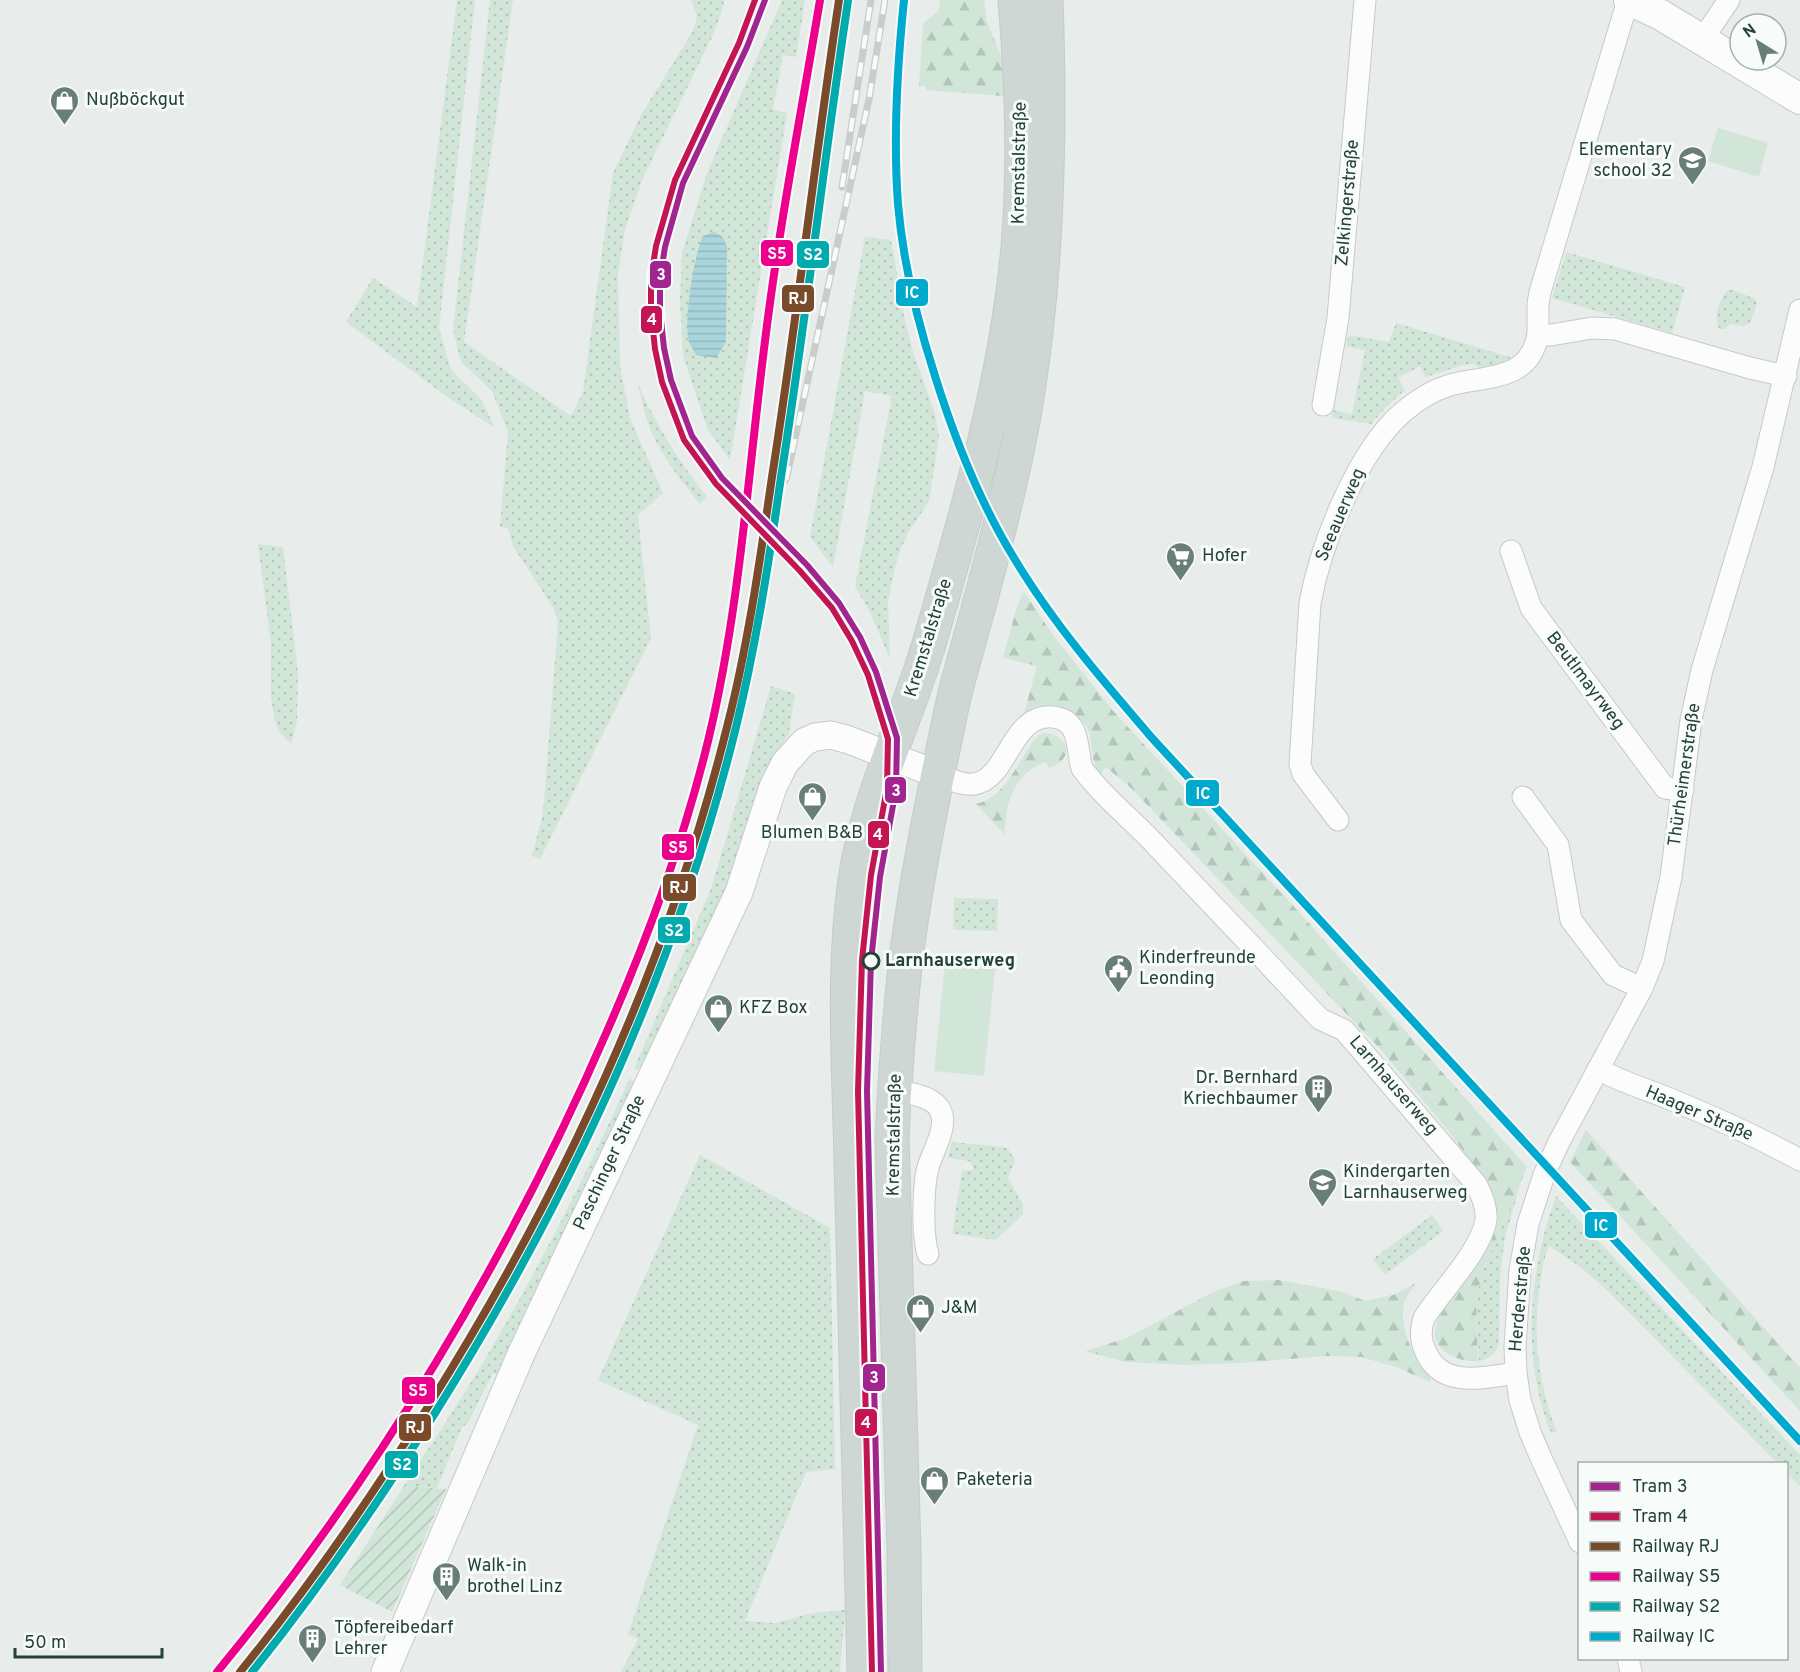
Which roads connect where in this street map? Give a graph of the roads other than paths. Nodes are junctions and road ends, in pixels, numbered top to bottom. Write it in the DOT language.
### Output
graph roads {
  1 [pos="1015,0"];
  2 [pos="1046,0"];
  3 [pos="1365,0"];
  4 [pos="1629,0"];
  5 [pos="1729,0"];
  6 [pos="1702,40"];
  7 [pos="1800,99"];
  8 [pos="1800,310"];
  9 [pos="1538,335"];
  10 [pos="1786,376"];
  11 [pos="1323,405"];
  12 [pos="1511,551"];
  13 [pos="891,756"];
  14 [pos="939,775"];
  15 [pos="1683,790"];
  16 [pos="1523,796"];
  17 [pos="1338,820"];
  18 [pos="1642,988"];
  19 [pos="1598,1069"];
  20 [pos="894,1091"];
  21 [pos="1800,1160"];
  22 [pos="1528,1224"];
  23 [pos="928,1254"];
  24 [pos="1516,1373"];
  25 [pos="1578,1538"];
  26 [pos="385,1672"];
  27 [pos="864,1672"];
  28 [pos="905,1672"];
  1 -- 13 [label="main road, Kremstalstraße"];
  2 -- 14 [label="main road, Kremstalstraße"];
  3 -- 11 [label="street, Zelkingerstraße"];
  4 -- 6 [label="main road"];
  4 -- 9 [label="street, Seeauerweg"];
  5 -- 6 [label="street"];
  6 -- 7 [label="main road"];
  8 -- 10 [label="street, Thürheimerstraße"];
  9 -- 10 [label="street"];
  9 -- 17 [label="street, Seeauerweg"];
  10 -- 15 [label="street, Thürheimerstraße"];
  12 -- 15 [label="street, Beutlmayrweg"];
  13 -- 14 [label="street, Larnhauserweg"];
  13 -- 26 [label="street, Paschinger Straße"];
  13 -- 27 [label="main road, Kremstalstraße"];
  14 -- 20 [label="main road, Kremstalstraße"];
  14 -- 24 [label="street, Larnhauserweg"];
  15 -- 18 [label="street, Thürheimerstraße"];
  16 -- 18 [label="street"];
  18 -- 19 [label="street, Thürheimerstraße"];
  19 -- 21 [label="street, Haager Straße"];
  19 -- 22 [label="street, Thürheimerstraße"];
  20 -- 23 [label="street"];
  20 -- 28 [label="main road, Kremstalstraße"];
  22 -- 24 [label="street, Herderstraße"];
  24 -- 25 [label="street, Herderstraße"];
}
